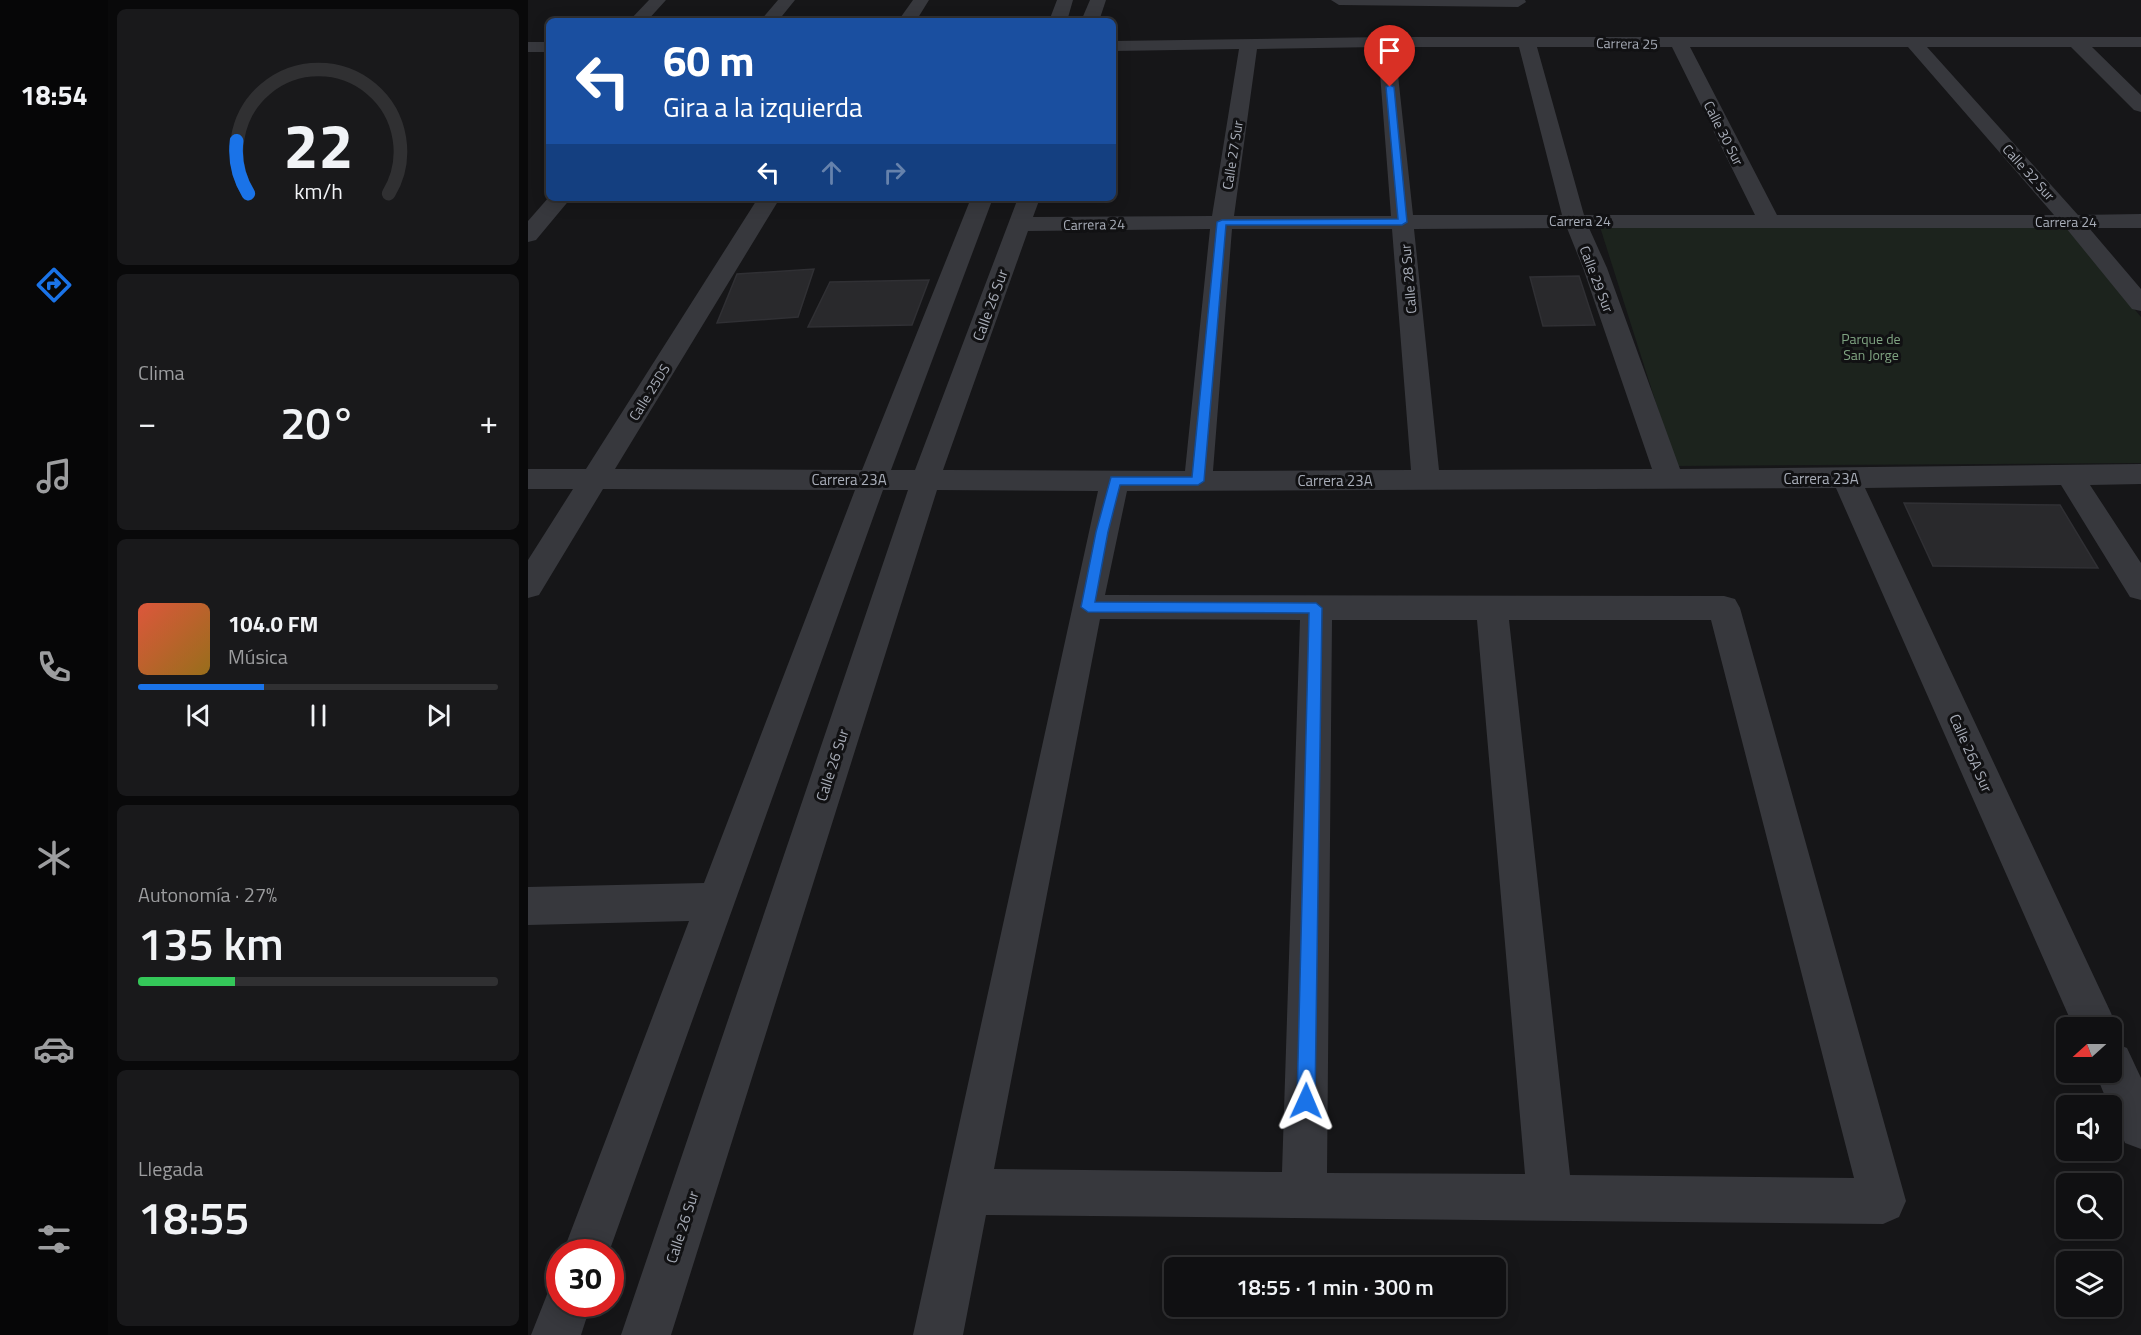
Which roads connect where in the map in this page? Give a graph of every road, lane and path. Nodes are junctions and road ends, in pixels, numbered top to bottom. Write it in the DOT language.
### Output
graph roads {
  1 [pos="658,0"];
  2 [pos="786,0"];
  3 [pos="921,0"];
  4 [pos="1065,0"];
  5 [pos="1098,0"];
  6 [pos="1340,0"];
  7 [pos="1517,0"];
  8 [pos="641,18"];
  9 [pos="771,18"];
  10 [pos="909,18"];
  11 [pos="1059,18"];
  12 [pos="1091,18"];
  13 [pos="1386,42"];
  14 [pos="1527,42"];
  15 [pos="1913,42"];
  16 [pos="2076,42"];
  17 [pos="2141,42"];
  18 [pos="1678,43"];
  19 [pos="1249,44"];
  20 [pos="1116,46"];
  21 [pos="2141,106"];
  22 [pos="557,201"];
  23 [pos="767,201"];
  24 [pos="981,201"];
  25 [pos="1024,211"];
  26 [pos="1574,220"];
  27 [pos="2072,221"];
  28 [pos="2141,221"];
  29 [pos="1222,222"];
  30 [pos="1402,222"];
  31 [pos="1770,222"];
  32 [pos="531,229"];
  33 [pos="2141,304"];
  34 [pos="2068,474"];
  35 [pos="2141,474"];
  36 [pos="1669,478"];
  37 [pos="1846,478"];
  38 [pos="528,479"];
  39 [pos="595,479"];
  40 [pos="873,479"];
  41 [pos="926,479"];
  42 [pos="1115,480"];
  43 [pos="1426,480"];
  44 [pos="1198,481"];
  45 [pos="528,586"];
  46 [pos="2141,588"];
  47 [pos="1088,607"];
  48 [pos="1316,608"];
  49 [pos="1492,608"];
  50 [pos="716,902"];
  51 [pos="528,906"];
  52 [pos="2091,1017"];
  53 [pos="2121,1083"];
  54 [pos="2141,1127"];
  55 [pos="968,1192"];
  56 [pos="1304,1196"];
  57 [pos="1550,1198"];
  58 [pos="591,1239"];
  59 [pos="562,1317"];
  60 [pos="556,1335"];
  61 [pos="646,1335"];
  62 [pos="938,1335"];
  1 -- 8 [label="street"];
  2 -- 9 [label="street"];
  3 -- 10 [label="street"];
  4 -- 11 [label="street"];
  5 -- 12 [label="street"];
  6 -- 7 [label="street"];
  13 -- 14 [label="street, Carrera 25"];
  13 -- 19 [label="street, Carrera 25"];
  13 -- 30 [label="street, Calle 28 Sur"];
  14 -- 18 [label="street, Carrera 25"];
  14 -- 26 [label="street, Calle 29 Sur"];
  15 -- 16 [label="street, Carrera 25"];
  15 -- 18 [label="street, Carrera 25"];
  15 -- 27 [label="street, Calle 32 Sur"];
  16 -- 17 [label="street, Carrera 25"];
  16 -- 21 [label="street"];
  18 -- 31 [label="street, Calle 30 Sur"];
  19 -- 20 [label="street, Carrera 25"];
  19 -- 29 [label="street, Calle 27 Sur"];
  22 -- 32 [label="street"];
  23 -- 39 [label="street, Calle 25DS"];
  24 -- 40 [label="street"];
  25 -- 29 [label="street, Carrera 24"];
  25 -- 41 [label="street, Calle 26 Sur"];
  26 -- 30 [label="street, Carrera 24"];
  26 -- 31 [label="street, Carrera 24"];
  26 -- 36 [label="street, Calle 29 Sur"];
  27 -- 28 [label="street, Carrera 24"];
  27 -- 31 [label="street, Carrera 24"];
  27 -- 33 [label="street, Calle 32 Sur"];
  29 -- 30 [label="street, Carrera 24"];
  29 -- 44 [label="street, Calle 27 Sur"];
  30 -- 43 [label="street, Calle 28 Sur"];
  34 -- 35 [label="street, Carrera 23A"];
  34 -- 37 [label="street, Carrera 23A"];
  34 -- 46 [label="street"];
  36 -- 37 [label="street, Carrera 23A"];
  36 -- 43 [label="street, Carrera 23A"];
  37 -- 52 [label="street, Calle 26A Sur"];
  38 -- 39 [label="street, Carrera 23A"];
  39 -- 40 [label="street, Carrera 23A"];
  39 -- 45 [label="street, Calle 25DS"];
  40 -- 41 [label="street, Carrera 23A"];
  40 -- 50 [label="street"];
  41 -- 42 [label="street, Carrera 23A"];
  41 -- 61 [label="street, Calle 26 Sur"];
  42 -- 44 [label="street, Carrera 23A"];
  42 -- 47 [label="street"];
  43 -- 44 [label="street, Carrera 23A"];
  47 -- 48 [label="street"];
  47 -- 55 [label="street"];
  48 -- 49 [label="street"];
  48 -- 56 [label="street"];
  49 -- 57 [label="street"];
  49 -- 57 [label="street"];
  50 -- 51 [label="street"];
  50 -- 58 [label="street"];
  53 -- 54 [label="street"];
  55 -- 56 [label="street"];
  55 -- 62 [label="street"];
  56 -- 57 [label="street"];
  59 -- 60 [label="street"];
}
